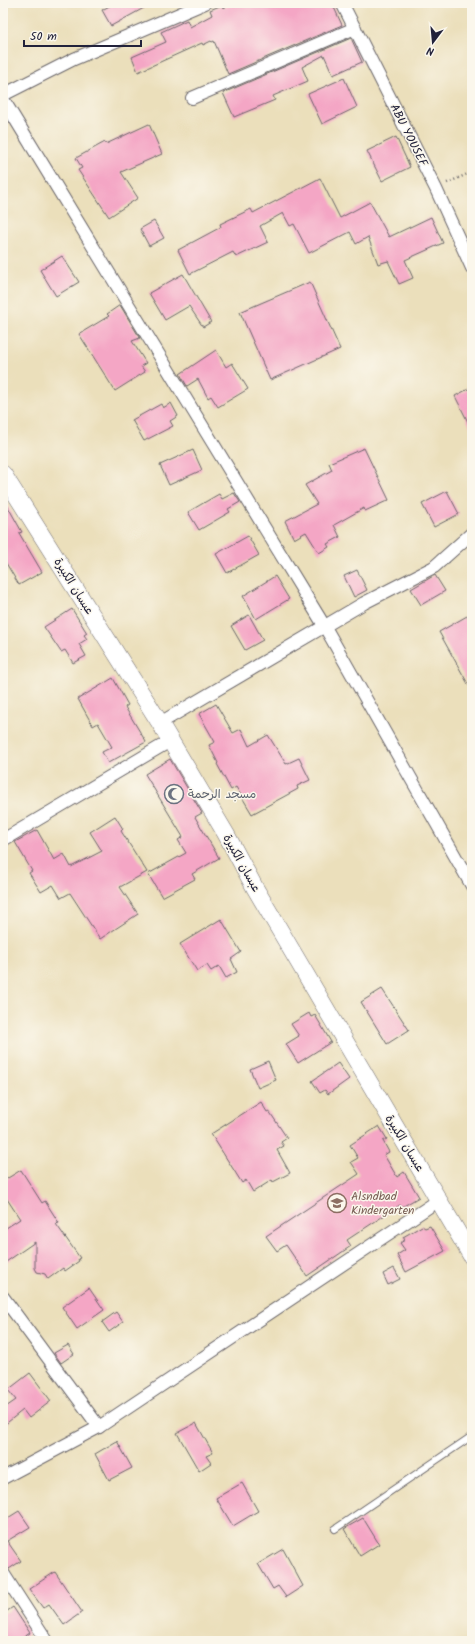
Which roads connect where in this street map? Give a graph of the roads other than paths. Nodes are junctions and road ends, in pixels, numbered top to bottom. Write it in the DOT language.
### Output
graph roads {
  1 [pos="205,3"];
  2 [pos="342,3"];
  3 [pos="355,28"];
  4 [pos="3,95"];
  5 [pos="192,98"];
  6 [pos="3,99"];
  7 [pos="472,268"];
  8 [pos="3,474"];
  9 [pos="472,533"];
  10 [pos="325,628"];
  11 [pos="160,723"];
  12 [pos="170,741"];
  13 [pos="3,840"];
  14 [pos="472,886"];
  15 [pos="440,1200"];
  16 [pos="472,1257"];
  17 [pos="3,1296"];
  18 [pos="99,1427"];
  19 [pos="472,1436"];
  20 [pos="3,1478"];
  21 [pos="335,1529"];
  22 [pos="3,1573"];
  23 [pos="47,1641"];
  1 -- 4 [label="street"];
  2 -- 3 [label="street, ABU YOUSEF"];
  3 -- 5 [label="street"];
  3 -- 7 [label="street, ABU YOUSEF"];
  6 -- 10 [label="street"];
  8 -- 11 [label="main road, عبسان الكبيرة"];
  9 -- 10 [label="street"];
  10 -- 11 [label="street"];
  10 -- 14 [label="street"];
  11 -- 12 [label="main road, عبسان الكبيرة"];
  12 -- 13 [label="street"];
  12 -- 15 [label="main road, عبسان الكبيرة"];
  15 -- 16 [label="main road, عبسان الكبيرة"];
  15 -- 18 [label="street"];
  17 -- 18 [label="street"];
  18 -- 20 [label="street"];
  19 -- 21 [label="lane"];
  22 -- 23 [label="street"];
}
